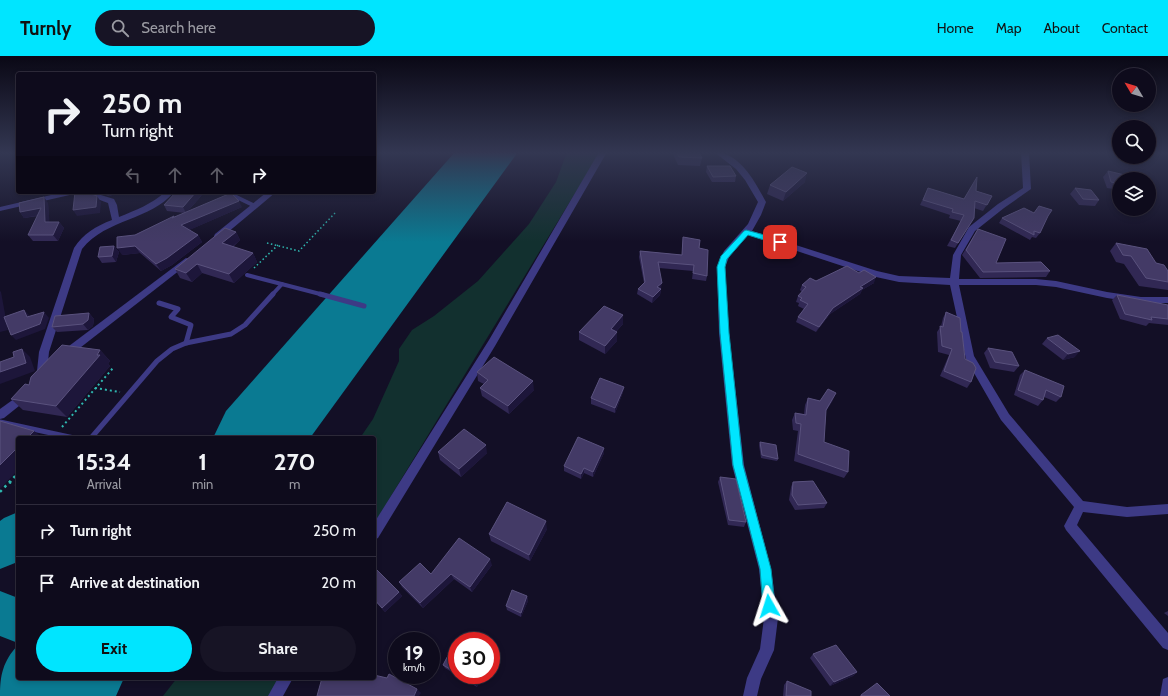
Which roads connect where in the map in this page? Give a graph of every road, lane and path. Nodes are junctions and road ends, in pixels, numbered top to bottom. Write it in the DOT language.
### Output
graph roads {
  1 [pos="586,182"];
  2 [pos="752,182"];
  3 [pos="1027,182"];
  4 [pos="66,194"];
  5 [pos="87,194"];
  6 [pos="168,194"];
  7 [pos="230,194"];
  8 [pos="270,194"];
  9 [pos="255,206"];
  10 [pos="0,209"];
  11 [pos="335,212"];
  12 [pos="116,222"];
  13 [pos="746,232"];
  14 [pos="210,242"];
  15 [pos="267,243"];
  16 [pos="278,245"];
  17 [pos="192,256"];
  18 [pos="247,275"];
  19 [pos="954,281"];
  20 [pos="282,284"];
  21 [pos="1168,300"];
  22 [pos="158,303"];
  23 [pos="364,306"];
  24 [pos="186,343"];
  25 [pos="113,368"];
  26 [pos="42,372"];
  27 [pos="96,388"];
  28 [pos="129,394"];
  29 [pos="0,415"];
  30 [pos="0,422"];
  31 [pos="56,434"];
  32 [pos="65,436"];
  33 [pos="93,436"];
  34 [pos="16,475"];
  35 [pos="9,482"];
  36 [pos="16,484"];
  37 [pos="0,492"];
  38 [pos="1080,506"];
  39 [pos="1168,509"];
  40 [pos="376,531"];
  41 [pos="1168,643"];
  42 [pos="285,680"];
  43 [pos="1168,684"];
  44 [pos="275,696"];
  45 [pos="750,696"];
  46 [pos="1167,696"];
  1 -- 40 [label="street"];
  2 -- 13 [label="street"];
  3 -- 19 [label="street"];
  4 -- 10 [label="street"];
  5 -- 12 [label="street"];
  6 -- 12 [label="street"];
  7 -- 9 [label="lane"];
  8 -- 9 [label="street"];
  9 -- 14 [label="street"];
  11 -- 16 [label="path"];
  12 -- 26 [label="street"];
  13 -- 19 [label="street"];
  13 -- 45 [label="street"];
  15 -- 16 [label="path"];
  16 -- 18 [label="path"];
  17 -- 26 [label="street"];
  18 -- 20 [label="lane"];
  19 -- 21 [label="street"];
  19 -- 38 [label="street"];
  20 -- 23 [label="lane"];
  20 -- 24 [label="lane"];
  22 -- 24 [label="lane"];
  24 -- 28 [label="lane"];
  25 -- 27 [label="path"];
  26 -- 29 [label="street"];
  27 -- 28 [label="path"];
  27 -- 31 [label="path"];
  28 -- 33 [label="lane"];
  30 -- 31 [label="lane"];
  31 -- 32 [label="lane"];
  34 -- 35 [label="path"];
  35 -- 36 [label="path"];
  35 -- 37 [label="path"];
  38 -- 39 [label="street"];
  38 -- 41 [label="street"];
  42 -- 44 [label="street"];
  43 -- 46 [label="street"];
}
